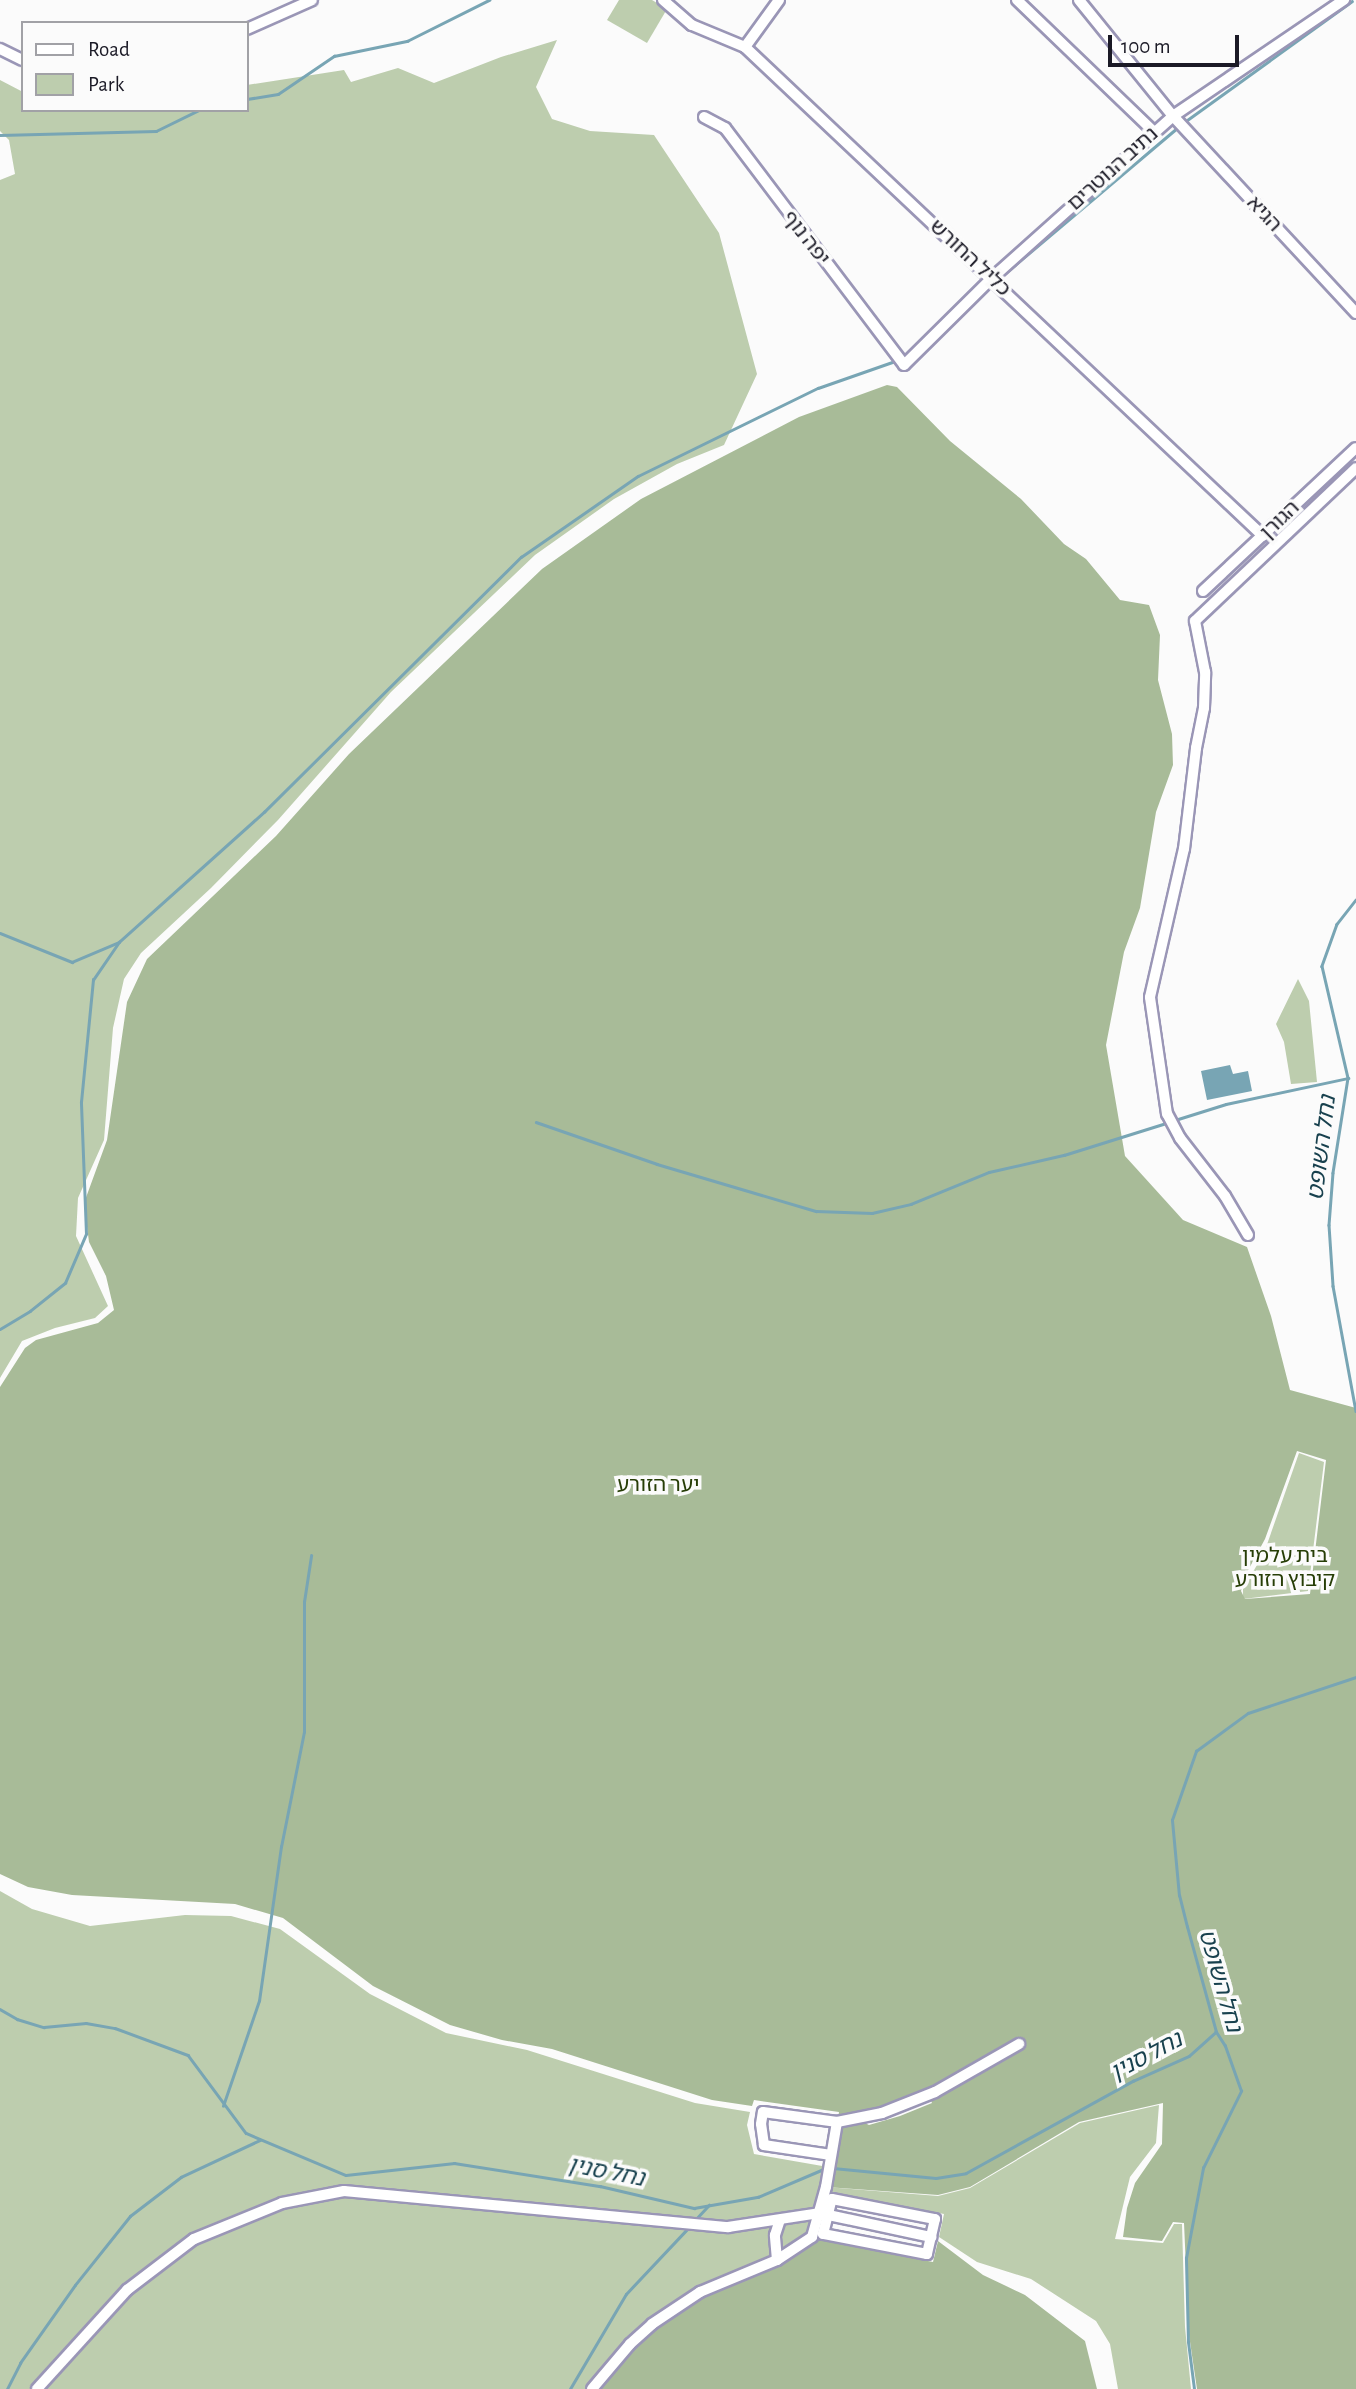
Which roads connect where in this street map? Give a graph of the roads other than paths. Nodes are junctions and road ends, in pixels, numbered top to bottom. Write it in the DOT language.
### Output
graph roads {
  1 [pos="312,0"];
  2 [pos="663,0"];
  3 [pos="779,0"];
  4 [pos="1017,0"];
  5 [pos="1079,0"];
  6 [pos="1344,0"];
  7 [pos="248,29"];
  8 [pos="745,47"];
  9 [pos="0,49"];
  10 [pos="21,60"];
  11 [pos="1173,116"];
  12 [pos="704,117"];
  13 [pos="1153,132"];
  14 [pos="992,278"];
  15 [pos="1356,313"];
  16 [pos="904,365"];
  17 [pos="1356,448"];
  18 [pos="1356,468"];
  19 [pos="1263,536"];
  20 [pos="1203,591"];
  21 [pos="1248,1235"];
  22 [pos="1019,2044"];
  23 [pos="837,2122"];
  24 [pos="831,2155"];
  25 [pos="823,2214"];
  26 [pos="780,2220"];
  27 [pos="931,2237"];
  28 [pos="777,2260"];
  29 [pos="37,2389"];
  30 [pos="592,2389"];
  1 -- 7 [label="street"];
  2 -- 8 [label="street, כליל החורש"];
  3 -- 8 [label="street"];
  4 -- 13 [label="street"];
  5 -- 11 [label="street, הגיא"];
  6 -- 11 [label="street, נתיב הנוטרים"];
  8 -- 14 [label="street, כליל החורש"];
  9 -- 10 [label="street"];
  11 -- 13 [label="street, נתיב הנוטרים"];
  11 -- 15 [label="street, הגיא"];
  12 -- 16 [label="street, יפה נוף"];
  13 -- 14 [label="street, נתיב הנוטרים"];
  14 -- 16 [label="street, נתיב הנוטרים"];
  14 -- 19 [label="street, כליל החורש"];
  17 -- 19 [label="street, הגורן"];
  18 -- 21 [label="street"];
  19 -- 20 [label="street, הגורן"];
  22 -- 23 [label="street"];
  23 -- 24 [label="street"];
  23 -- 24 [label="street"];
  24 -- 25 [label="street"];
  25 -- 26 [label="street"];
  25 -- 27 [label="street"];
  25 -- 27 [label="street"];
  25 -- 27 [label="street"];
  25 -- 28 [label="street"];
  26 -- 28 [label="street"];
  26 -- 29 [label="street"];
  28 -- 30 [label="street"];
}
